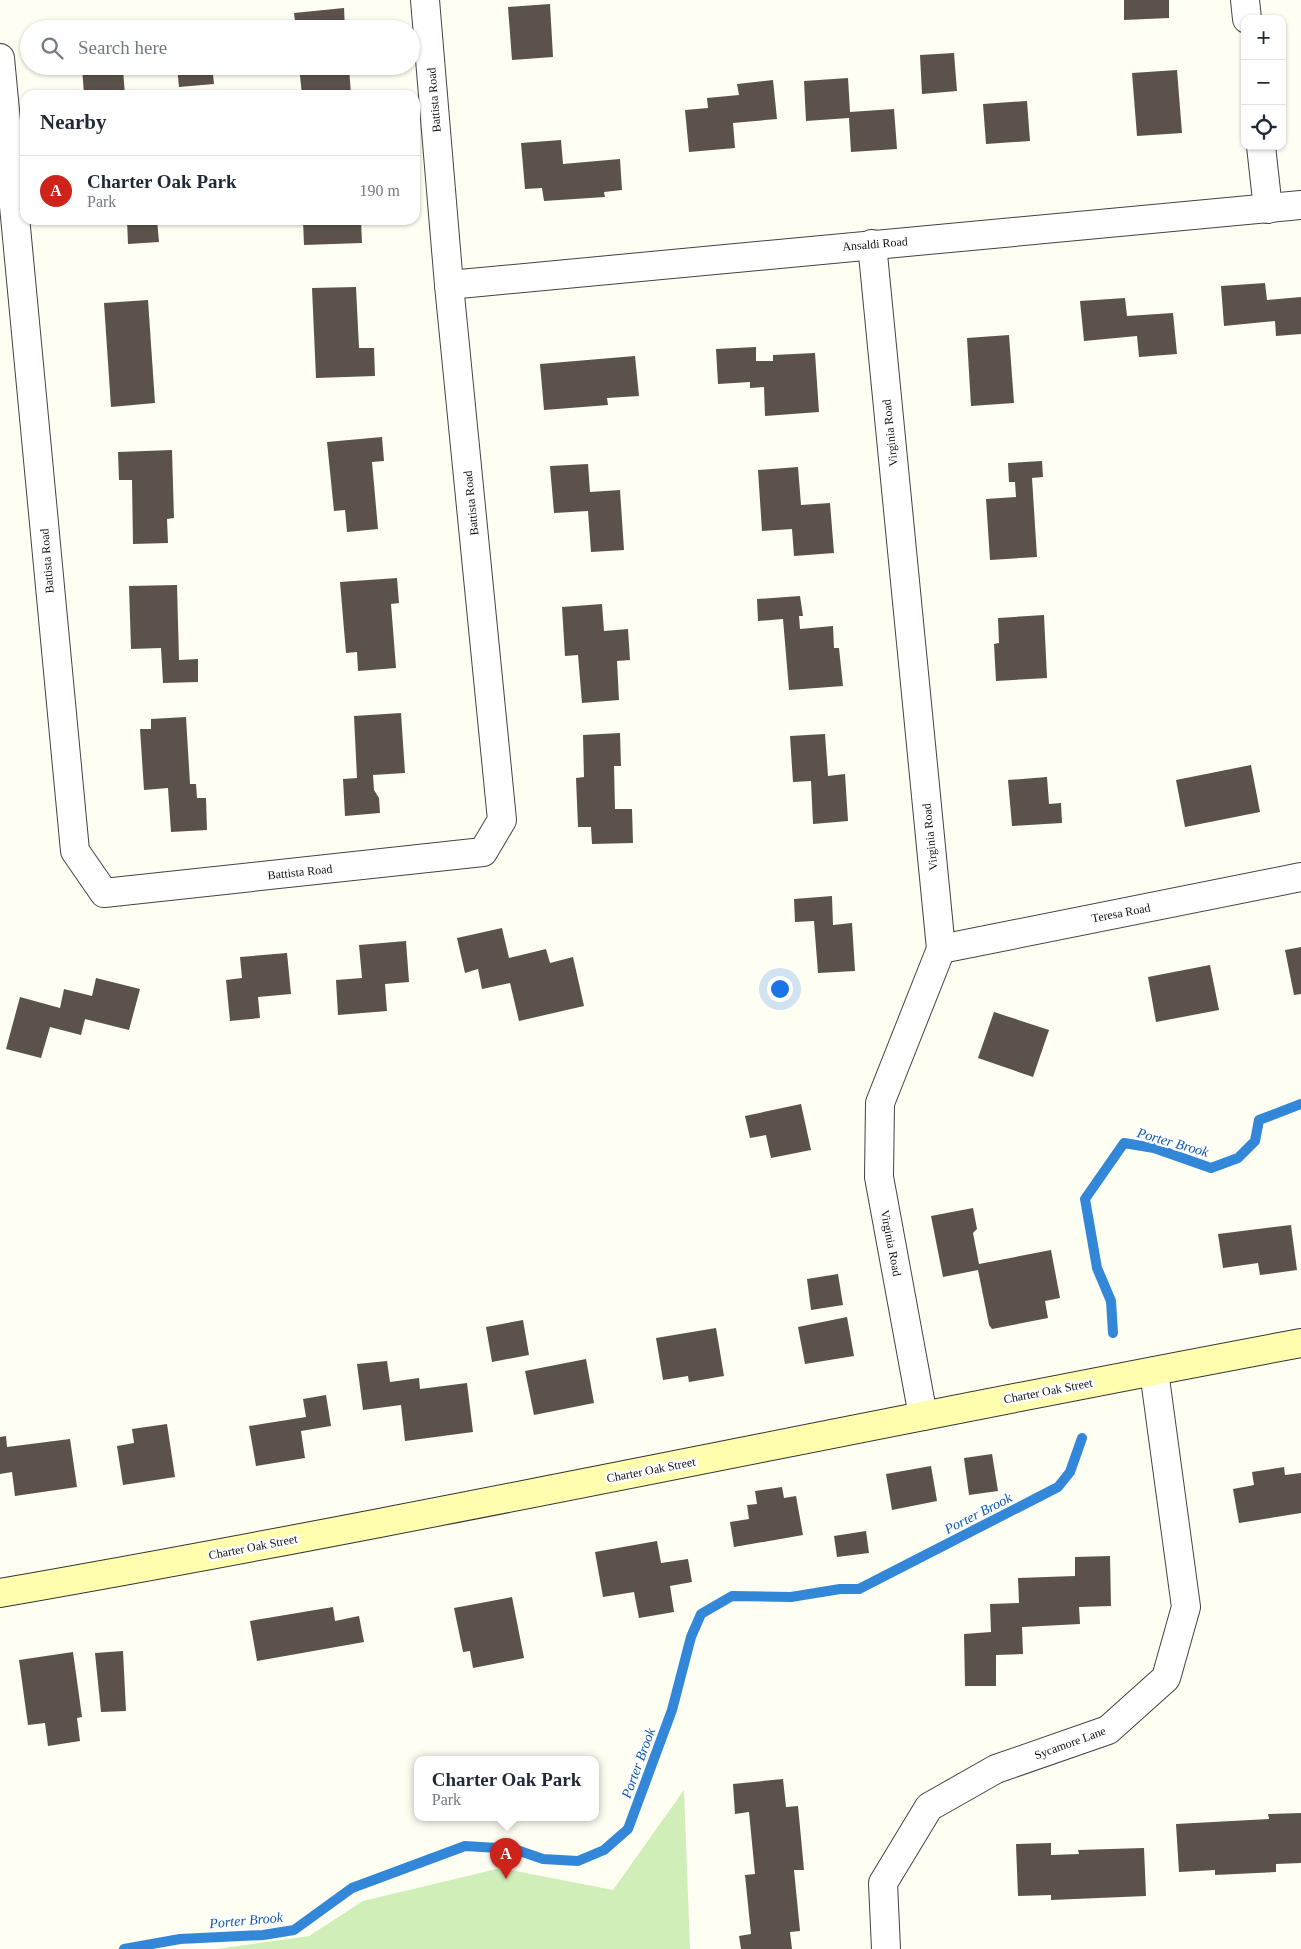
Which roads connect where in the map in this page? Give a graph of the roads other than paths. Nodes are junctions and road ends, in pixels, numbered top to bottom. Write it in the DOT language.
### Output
graph roads {
  1 [pos="425,0"];
  2 [pos="1245,0"];
  3 [pos="1247,15"];
  4 [pos="0,58"];
  5 [pos="1261,150"];
  6 [pos="1301,205"];
  7 [pos="1268,209"];
  8 [pos="872,244"];
  9 [pos="450,285"];
  10 [pos="1301,877"];
  11 [pos="941,949"];
  12 [pos="1301,1344"];
  13 [pos="1154,1371"];
  14 [pos="923,1416"];
  15 [pos="0,1593"];
  16 [pos="886,1949"];
  1 -- 9 [label="street, Battista Road"];
  2 -- 3 [label="street"];
  4 -- 9 [label="street, Battista Road"];
  5 -- 7 [label="street"];
  6 -- 7 [label="street, Ansaldi Road"];
  7 -- 8 [label="street, Ansaldi Road"];
  8 -- 9 [label="street, Ansaldi Road"];
  8 -- 11 [label="street, Virginia Road"];
  10 -- 11 [label="street, Teresa Road"];
  11 -- 14 [label="street, Virginia Road"];
  12 -- 13 [label="main road, Charter Oak Street"];
  13 -- 14 [label="main road, Charter Oak Street"];
  13 -- 16 [label="street, Sycamore Lane"];
  14 -- 15 [label="main road, Charter Oak Street"];
}
